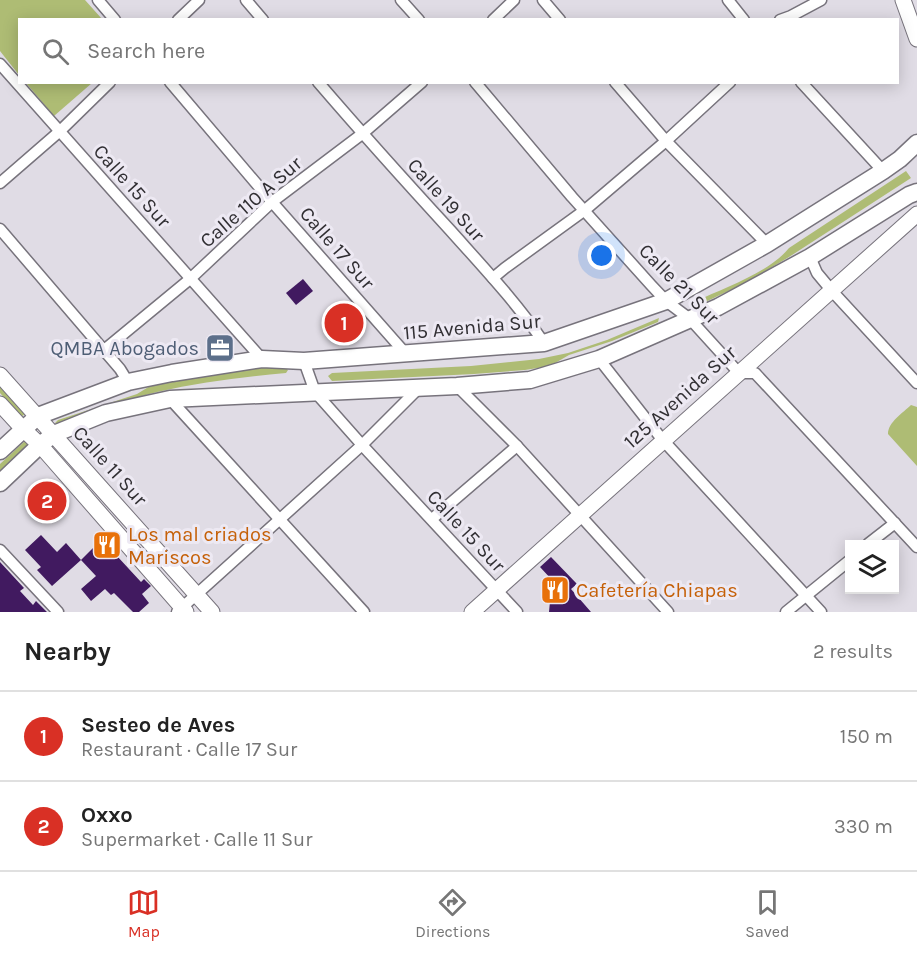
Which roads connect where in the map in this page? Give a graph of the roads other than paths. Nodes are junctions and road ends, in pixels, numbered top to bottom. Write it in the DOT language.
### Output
graph roads {
  1 [pos="98,0"];
  2 [pos="199,0"];
  3 [pos="246,0"];
  4 [pos="401,0"];
  5 [pos="514,0"];
  6 [pos="543,0"];
  7 [pos="728,0"];
  8 [pos="821,0"];
  9 [pos="903,0"];
  10 [pos="113,18"];
  11 [pos="180,18"];
  12 [pos="261,18"];
  13 [pos="417,18"];
  14 [pos="495,18"];
  15 [pos="558,18"];
  16 [pos="742,18"];
  17 [pos="786,18"];
  18 [pos="917,39"];
  19 [pos="0,64"];
  20 [pos="108,84"];
  21 [pos="172,84"];
  22 [pos="320,84"];
  23 [pos="420,84"];
  24 [pos="477,84"];
  25 [pos="617,84"];
  26 [pos="727,84"];
  27 [pos="803,84"];
  28 [pos="60,131"];
  29 [pos="362,134"];
  30 [pos="666,141"];
  31 [pos="917,143"];
  32 [pos="883,171"];
  33 [pos="0,183"];
  34 [pos="917,192"];
  35 [pos="272,202"];
  36 [pos="585,210"];
  37 [pos="917,214"];
  38 [pos="0,229"];
  39 [pos="767,244"];
  40 [pos="810,257"];
  41 [pos="493,278"];
  42 [pos="190,279"];
  43 [pos="832,291"];
  44 [pos="666,301"];
  45 [pos="690,319"];
  46 [pos="544,344"];
  47 [pos="104,350"];
  48 [pos="406,354"];
  49 [pos="599,358"];
  50 [pos="262,359"];
  51 [pos="304,361"];
  52 [pos="739,373"];
  53 [pos="0,375"];
  54 [pos="128,381"];
  55 [pos="917,383"];
  56 [pos="458,386"];
  57 [pos="419,388"];
  58 [pos="315,392"];
  59 [pos="170,399"];
  60 [pos="0,404"];
  61 [pos="38,416"];
  62 [pos="23,429"];
  63 [pos="54,434"];
  64 [pos="664,440"];
  65 [pos="40,445"];
  66 [pos="362,445"];
  67 [pos="517,446"];
  68 [pos="0,451"];
  69 [pos="0,483"];
  70 [pos="579,515"];
  71 [pos="278,519"];
  72 [pos="432,519"];
  73 [pos="895,523"];
  74 [pos="873,540"];
  75 [pos="917,547"];
  76 [pos="0,550"];
  77 [pos="845,563"];
  78 [pos="496,590"];
  79 [pos="196,595"];
  80 [pos="806,595"];
  81 [pos="182,611"];
  82 [pos="58,612"];
  83 [pos="212,612"];
  84 [pos="364,612"];
  85 [pos="472,612"];
  86 [pos="517,612"];
  87 [pos="668,612"];
  88 [pos="786,612"];
  89 [pos="821,612"];
  1 -- 10 [label="street"];
  2 -- 11 [label="street"];
  3 -- 12 [label="street"];
  4 -- 13 [label="street"];
  5 -- 14 [label="street"];
  6 -- 15 [label="street"];
  7 -- 16 [label="street"];
  8 -- 17 [label="street"];
  9 -- 18 [label="street"];
  19 -- 28 [label="street, Calle 15 Sur"];
  20 -- 28 [label="street"];
  21 -- 35 [label="street, Calle 17 Sur"];
  22 -- 29 [label="street, Calle 19 Sur"];
  23 -- 29 [label="street, Calle 110 A Sur"];
  24 -- 36 [label="street, Calle 21 Sur"];
  25 -- 30 [label="street"];
  26 -- 30 [label="street"];
  27 -- 32 [label="street"];
  28 -- 33 [label="street"];
  28 -- 42 [label="street, Calle 15 Sur"];
  29 -- 35 [label="street, Calle 110 A Sur"];
  29 -- 41 [label="street, Calle 19 Sur"];
  30 -- 36 [label="street"];
  30 -- 39 [label="street"];
  31 -- 32 [label="main road, 115 Avenida Sur"];
  32 -- 39 [label="main road, 115 Avenida Sur"];
  34 -- 40 [label="main road"];
  35 -- 42 [label="street, Calle 110 A Sur"];
  35 -- 48 [label="street, Calle 17 Sur"];
  36 -- 41 [label="street"];
  36 -- 44 [label="street, Calle 21 Sur"];
  37 -- 43 [label="street, 125 Avenida Sur"];
  38 -- 47 [label="street"];
  39 -- 44 [label="main road, 115 Avenida Sur"];
  40 -- 43 [label="street"];
  40 -- 45 [label="main road"];
  41 -- 46 [label="street, Calle 19 Sur"];
  42 -- 47 [label="street, Calle 110 A Sur"];
  42 -- 50 [label="street, Calle 15 Sur"];
  43 -- 52 [label="street, 125 Avenida Sur"];
  43 -- 55 [label="street"];
  44 -- 45 [label="street, Calle 21 Sur"];
  44 -- 46 [label="main road, 115 Avenida Sur"];
  45 -- 49 [label="main road"];
  45 -- 52 [label="street, Calle 21 Sur"];
  46 -- 48 [label="main road, 115 Avenida Sur"];
  47 -- 54 [label="street"];
  48 -- 51 [label="main road, 115 Avenida Sur"];
  49 -- 56 [label="main road"];
  49 -- 64 [label="street"];
  50 -- 51 [label="main road, 115 Avenida Sur"];
  50 -- 54 [label="main road, 115 Avenida Sur"];
  51 -- 58 [label="street, Calle 15 Sur"];
  52 -- 64 [label="street, 125 Avenida Sur"];
  52 -- 73 [label="street, Calle 21 Sur"];
  53 -- 61 [label="street, Calle 11 Sur"];
  54 -- 61 [label="main road, 115 Avenida Sur"];
  56 -- 57 [label="main road"];
  56 -- 67 [label="street"];
  57 -- 58 [label="main road"];
  57 -- 66 [label="street"];
  58 -- 59 [label="main road"];
  58 -- 66 [label="street, Calle 15 Sur"];
  59 -- 63 [label="main road"];
  59 -- 71 [label="street"];
  60 -- 62 [label="street, Calle 11 Sur"];
  61 -- 62 [label="main road, 115 Avenida Sur"];
  61 -- 63 [label="street, Calle 11 Sur"];
  62 -- 65 [label="street, Calle 11 Sur"];
  62 -- 68 [label="main road, 115 Avenida Sur"];
  63 -- 65 [label="main road"];
  63 -- 79 [label="street, Calle 11 Sur"];
  64 -- 70 [label="street, 125 Avenida Sur"];
  64 -- 80 [label="street"];
  65 -- 69 [label="main road"];
  65 -- 81 [label="street, Calle 11 Sur"];
  66 -- 71 [label="street"];
  66 -- 72 [label="street, Calle 15 Sur"];
  67 -- 70 [label="street"];
  67 -- 72 [label="street"];
  70 -- 78 [label="street, 125 Avenida Sur"];
  70 -- 87 [label="street"];
  71 -- 79 [label="street"];
  71 -- 84 [label="street"];
  72 -- 78 [label="street, Calle 15 Sur"];
  73 -- 74 [label="street"];
  73 -- 75 [label="street, Calle 21 Sur"];
  76 -- 82 [label="street"];
  77 -- 80 [label="street"];
  78 -- 85 [label="street, 125 Avenida Sur"];
  78 -- 86 [label="street, Calle 15 Sur"];
  79 -- 81 [label="street"];
  79 -- 83 [label="street, Calle 11 Sur"];
  80 -- 88 [label="street"];
  80 -- 89 [label="street"];
}
